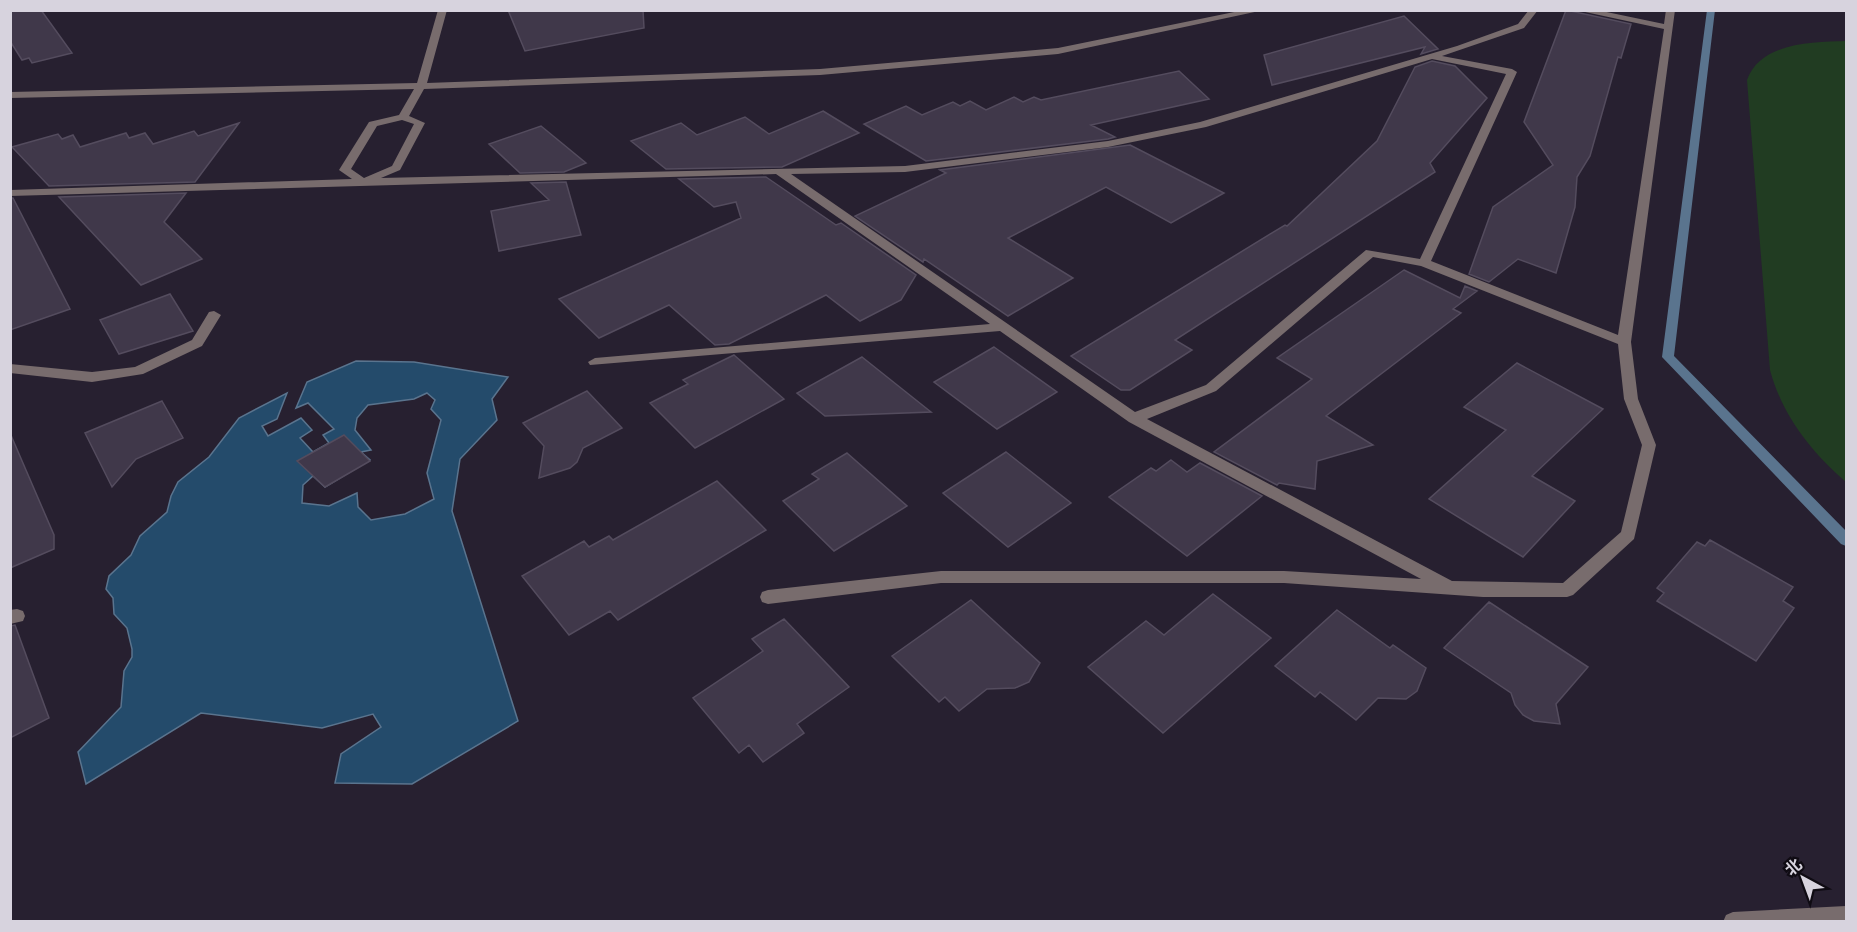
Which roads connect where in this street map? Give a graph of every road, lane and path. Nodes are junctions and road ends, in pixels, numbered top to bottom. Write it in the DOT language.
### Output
graph roads {
  1 [pos="443,10"];
  2 [pos="1260,10"];
  3 [pos="1534,10"];
  4 [pos="1580,10"];
  5 [pos="1671,10"];
  6 [pos="1668,27"];
  7 [pos="1431,57"];
  8 [pos="422,86"];
  9 [pos="10,95"];
  10 [pos="403,117"];
  11 [pos="779,171"];
  12 [pos="363,182"];
  13 [pos="10,193"];
  14 [pos="1424,263"];
  15 [pos="214,315"];
  16 [pos="1003,327"];
  17 [pos="1624,342"];
  18 [pos="595,362"];
  19 [pos="10,368"];
  20 [pos="1134,418"];
  21 [pos="1451,588"];
  22 [pos="768,597"];
  23 [pos="1846,916"];
  24 [pos="1733,921"];
  1 -- 8 [label="street"];
  2 -- 8 [label="street"];
  3 -- 7 [label="street"];
  4 -- 6 [label="street"];
  5 -- 6 [label="street"];
  6 -- 17 [label="street"];
  7 -- 11 [label="street"];
  7 -- 14 [label="street"];
  8 -- 9 [label="street"];
  8 -- 10 [label="street"];
  10 -- 12 [label="street"];
  10 -- 12 [label="street"];
  11 -- 12 [label="street"];
  11 -- 16 [label="street"];
  12 -- 13 [label="street"];
  14 -- 17 [label="street"];
  14 -- 20 [label="street"];
  15 -- 19 [label="street"];
  16 -- 18 [label="street"];
  16 -- 20 [label="street"];
  17 -- 21 [label="street"];
  20 -- 21 [label="street"];
  21 -- 22 [label="street"];
  23 -- 24 [label="street"];
}
